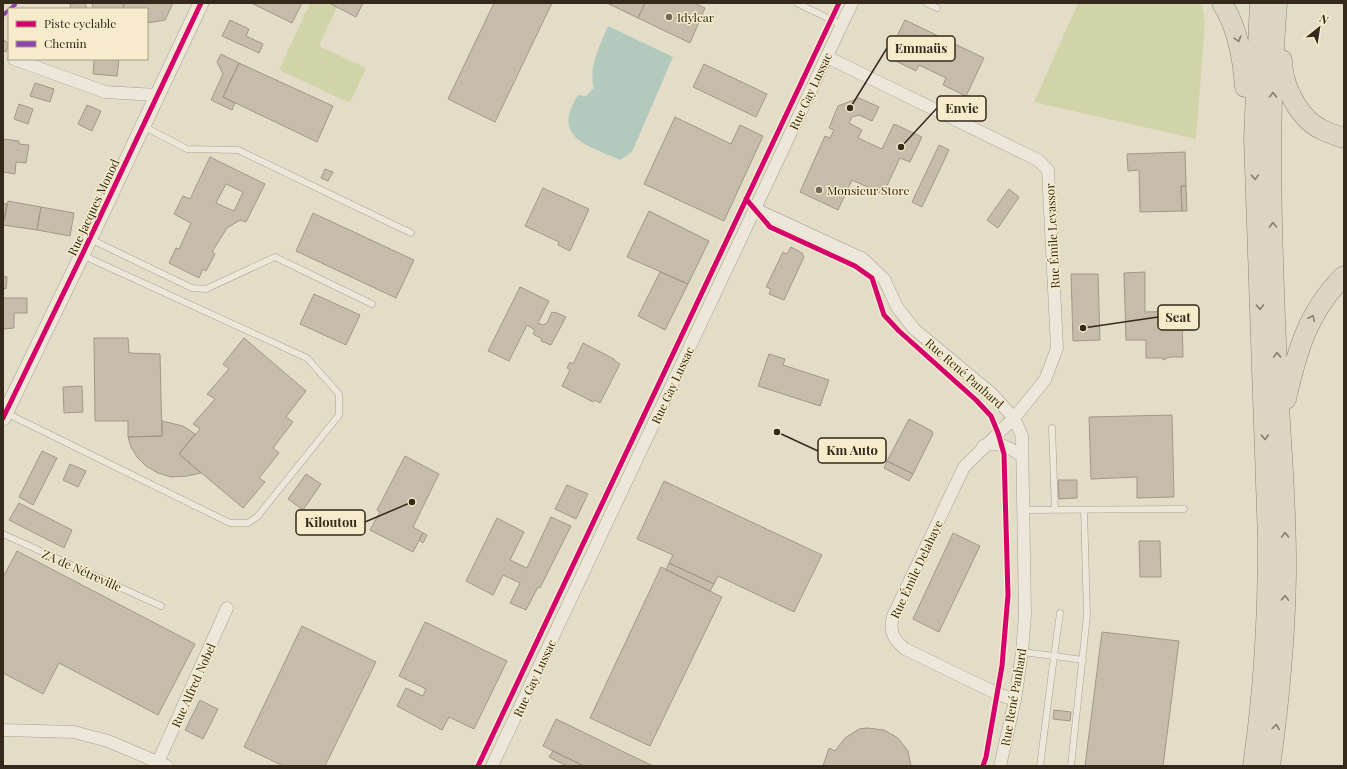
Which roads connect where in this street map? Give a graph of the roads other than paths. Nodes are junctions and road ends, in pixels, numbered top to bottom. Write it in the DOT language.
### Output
graph roads {
  1 [pos="200,3"];
  2 [pos="797,3"];
  3 [pos="852,3"];
  4 [pos="926,3"];
  5 [pos="1222,3"];
  6 [pos="1260,3"];
  7 [pos="1277,3"];
  8 [pos="1280,3"];
  9 [pos="937,8"];
  10 [pos="842,25"];
  11 [pos="826,57"];
  12 [pos="17,60"];
  13 [pos="158,95"];
  14 [pos="143,126"];
  15 [pos="1254,138"];
  16 [pos="1344,138"];
  17 [pos="755,209"];
  18 [pos="411,233"];
  19 [pos="90,239"];
  20 [pos="82,254"];
  21 [pos="1344,276"];
  22 [pos="372,304"];
  23 [pos="5,409"];
  24 [pos="1014,418"];
  25 [pos="1280,422"];
  26 [pos="1052,428"];
  27 [pos="983,446"];
  28 [pos="1022,456"];
  29 [pos="1184,508"];
  30 [pos="1023,510"];
  31 [pos="1055,510"];
  32 [pos="1084,510"];
  33 [pos="3,534"];
  34 [pos="161,606"];
  35 [pos="227,608"];
  36 [pos="1060,614"];
  37 [pos="1022,652"];
  38 [pos="1054,656"];
  39 [pos="1083,660"];
  40 [pos="1015,700"];
  41 [pos="6,734"];
  42 [pos="162,764"];
  43 [pos="492,766"];
  44 [pos="1000,766"];
  45 [pos="1040,766"];
  46 [pos="1071,766"];
  47 [pos="1253,766"];
  48 [pos="1270,766"];
  1 -- 13 [label="street, Rue Jacques Monod"];
  2 -- 10 [label="lane"];
  3 -- 10 [label="street, Rue Gay Lussac"];
  4 -- 9 [label="lane"];
  5 -- 15 [label="highway, one-way"];
  6 -- 15 [label="highway"];
  25 -- 7 [label="highway, one-way"];
  8 -- 16 [label="highway"];
  10 -- 11 [label="street, Rue Gay Lussac"];
  11 -- 17 [label="street, Rue Gay Lussac"];
  11 -- 24 [label="street, Rue Émile Levassor"];
  12 -- 13 [label="street"];
  13 -- 14 [label="street, Rue Jacques Monod"];
  14 -- 18 [label="lane"];
  14 -- 19 [label="street, Rue Jacques Monod"];
  15 -- 47 [label="highway, one-way"];
  17 -- 24 [label="street, Rue René Panhard"];
  17 -- 43 [label="street, Rue Gay Lussac"];
  19 -- 20 [label="street, Rue Jacques Monod"];
  19 -- 22 [label="lane"];
  20 -- 23 [label="street, Rue Jacques Monod"];
  20 -- 23 [label="lane"];
  25 -- 21 [label="highway, one-way"];
  24 -- 27 [label="street, Rue Émile Delahaye"];
  24 -- 28 [label="street, Rue René Panhard"];
  48 -- 25 [label="highway, one-way"];
  26 -- 31 [label="lane"];
  27 -- 28 [label="street"];
  27 -- 40 [label="street, Rue Émile Delahaye"];
  28 -- 30 [label="street, Rue René Panhard"];
  29 -- 32 [label="lane"];
  30 -- 31 [label="lane"];
  30 -- 37 [label="street, Rue René Panhard"];
  31 -- 32 [label="lane"];
  32 -- 39 [label="lane"];
  33 -- 34 [label="lane, ZA de Nétreville"];
  35 -- 42 [label="street, Rue Alfred Nobel"];
  36 -- 38 [label="lane"];
  37 -- 38 [label="lane"];
  37 -- 40 [label="street, Rue René Panhard"];
  38 -- 39 [label="lane"];
  38 -- 45 [label="lane"];
  39 -- 46 [label="lane"];
  40 -- 44 [label="street, Rue René Panhard"];
  41 -- 42 [label="street, Rue Alfred Nobel"];
}
